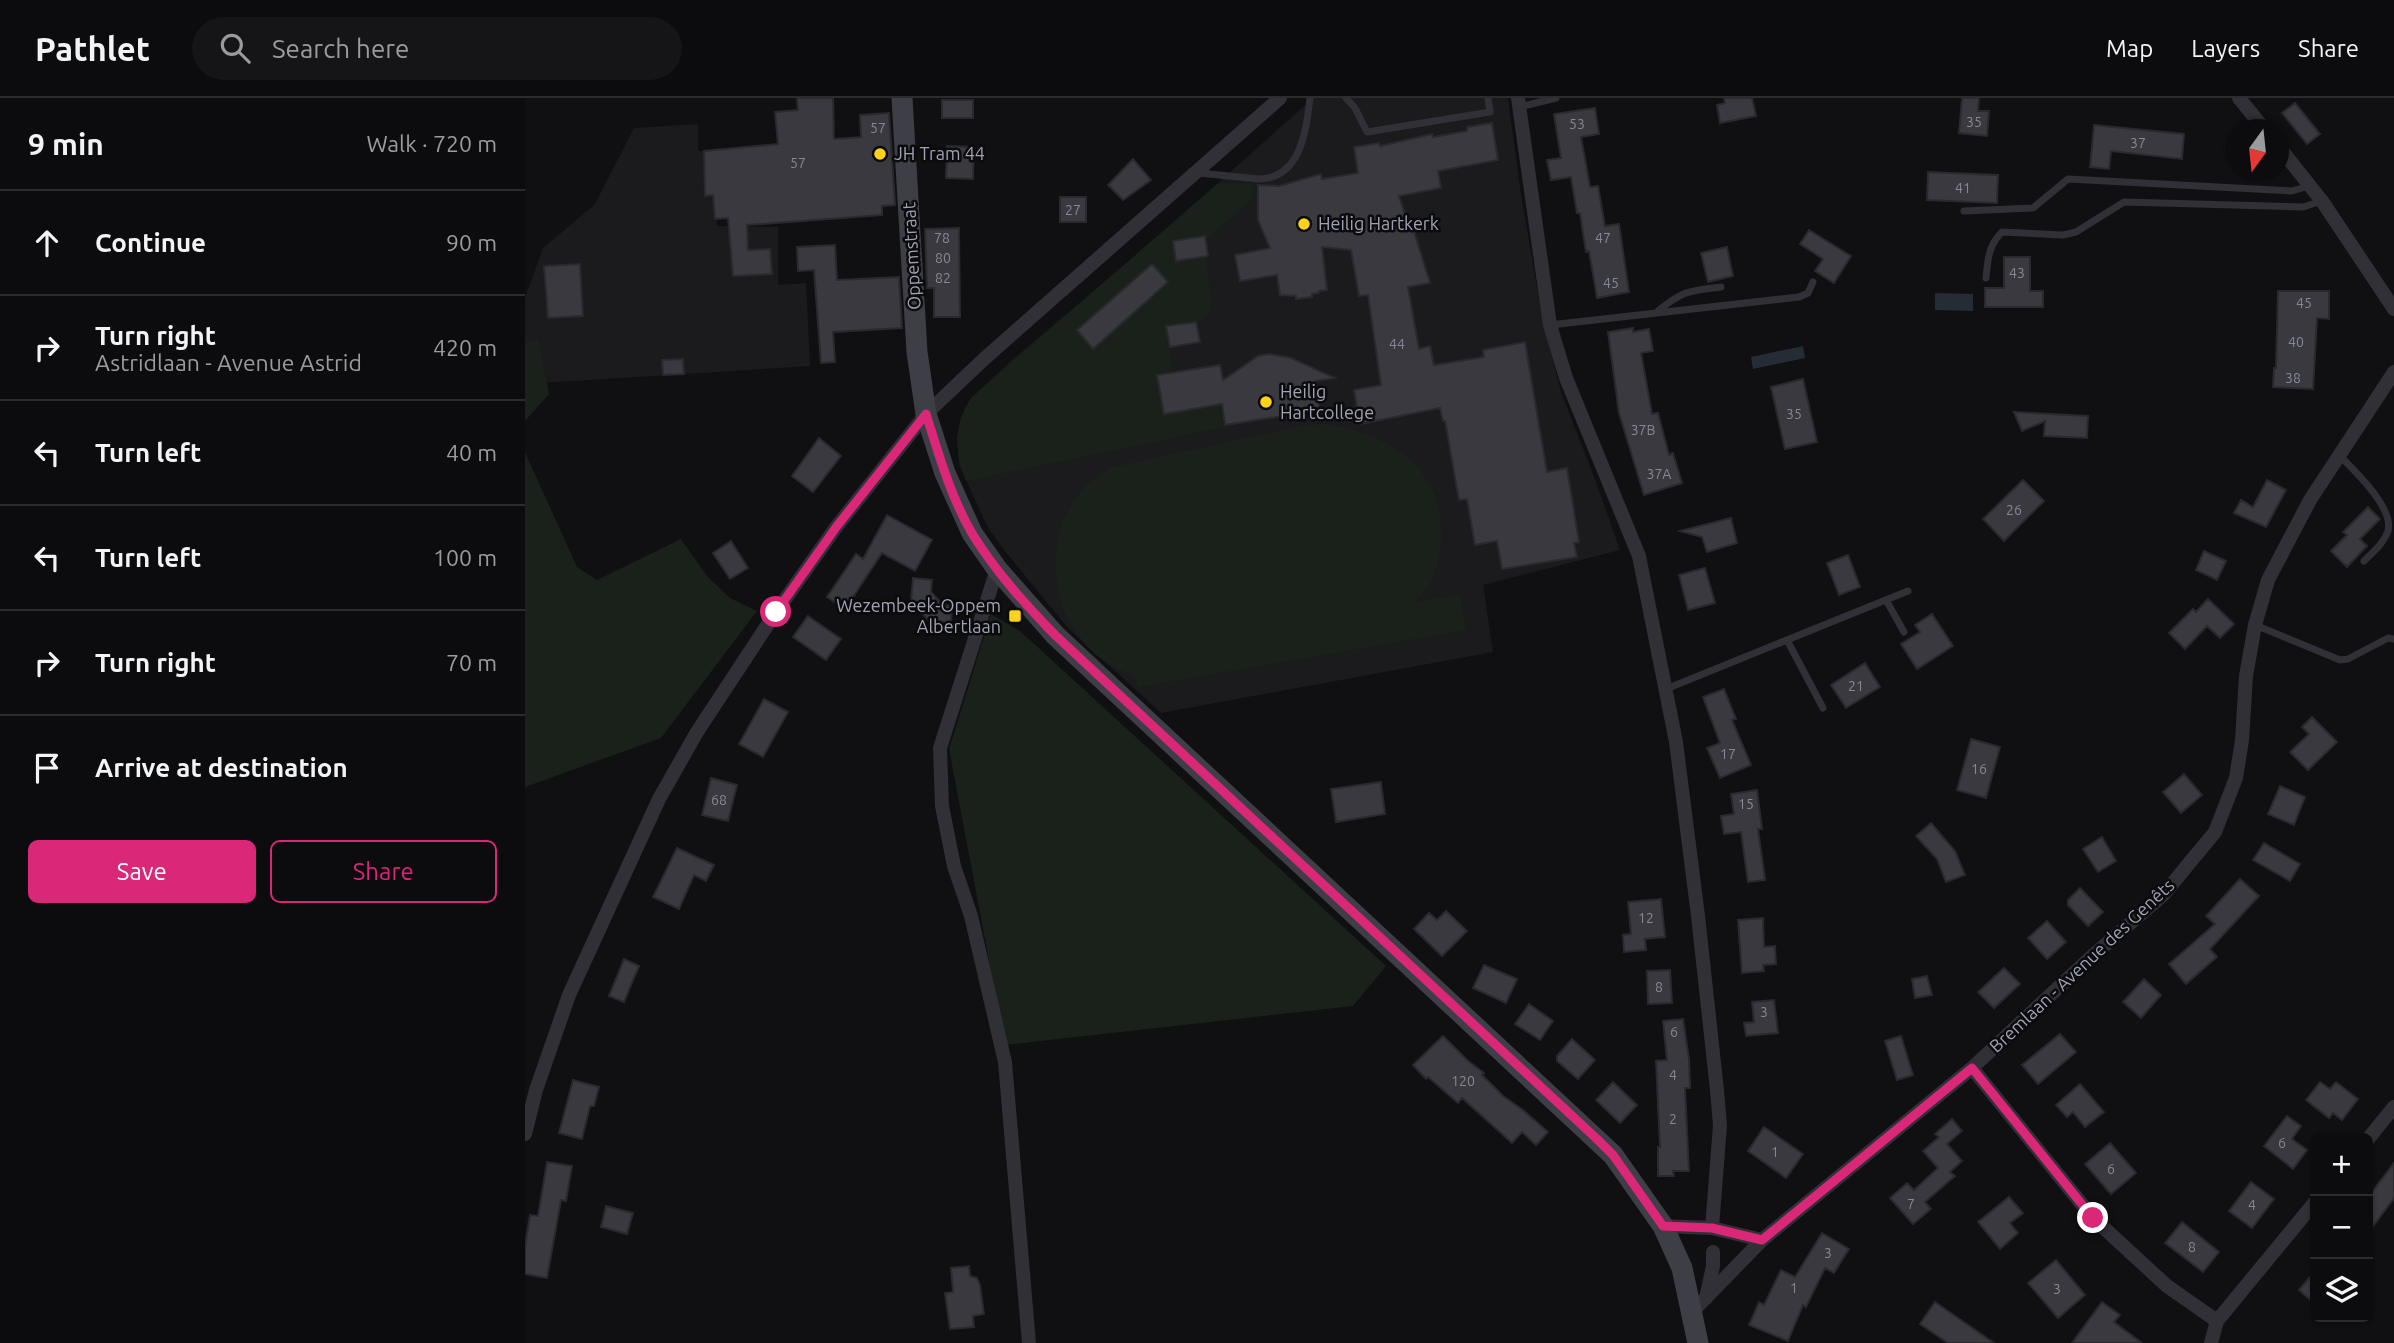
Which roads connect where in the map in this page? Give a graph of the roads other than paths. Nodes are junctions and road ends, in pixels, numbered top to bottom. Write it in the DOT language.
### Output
graph roads {
  1 [pos="902,98"];
  2 [pos="1280,98"];
  3 [pos="1310,98"];
  4 [pos="1346,98"];
  5 [pos="1488,98"];
  6 [pos="1556,98"];
  7 [pos="2239,98"];
  8 [pos="1518,102"];
  9 [pos="2256,119"];
  10 [pos="2289,160"];
  11 [pos="1195,172"];
  12 [pos="2310,186"];
  13 [pos="2322,201"];
  14 [pos="1964,211"];
  15 [pos="1986,278"];
  16 [pos="1814,282"];
  17 [pos="1721,287"];
  18 [pos="2394,309"];
  19 [pos="1658,312"];
  20 [pos="1550,325"];
  21 [pos="2394,372"];
  22 [pos="926,414"];
  23 [pos="2339,455"];
  24 [pos="2364,561"];
  25 [pos="997,569"];
  26 [pos="1908,591"];
  27 [pos="1886,600"];
  28 [pos="2255,625"];
  29 [pos="1904,632"];
  30 [pos="2394,639"];
  31 [pos="1787,640"];
  32 [pos="1665,690"];
  33 [pos="1823,708"];
  34 [pos="1972,1068"];
  35 [pos="2394,1107"];
  36 [pos="2373,1133"];
  37 [pos="525,1134"];
  38 [pos="2310,1208"];
  39 [pos="1663,1226"];
  40 [pos="1712,1228"];
  41 [pos="1762,1240"];
  42 [pos="1713,1252"];
  43 [pos="1706,1298"];
  44 [pos="1692,1313"];
  45 [pos="2217,1321"];
  46 [pos="1029,1343"];
  47 [pos="1698,1343"];
  48 [pos="2211,1343"];
  1 -- 22 [label="street, Oppemstraat"];
  2 -- 11 [label="street"];
  3 -- 11 [label="lane"];
  4 -- 5 [label="lane"];
  6 -- 8 [label="lane"];
  7 -- 9 [label="street"];
  8 -- 20 [label="street"];
  10 -- 12 [label="street"];
  11 -- 22 [label="street"];
  12 -- 13 [label="street"];
  12 -- 14 [label="lane"];
  13 -- 15 [label="lane"];
  13 -- 18 [label="street"];
  16 -- 19 [label="lane"];
  17 -- 19 [label="lane"];
  19 -- 20 [label="lane"];
  20 -- 32 [label="street"];
  21 -- 23 [label="street, Bremlaan - Avenue des Genêts"];
  22 -- 25 [label="street, Oppemstraat"];
  22 -- 37 [label="street"];
  23 -- 24 [label="lane"];
  23 -- 28 [label="street, Bremlaan - Avenue des Genêts"];
  25 -- 39 [label="street, Oppemstraat"];
  25 -- 46 [label="street"];
  26 -- 27 [label="lane"];
  27 -- 29 [label="lane"];
  27 -- 31 [label="lane"];
  28 -- 30 [label="lane"];
  28 -- 34 [label="street, Bremlaan - Avenue des Genêts"];
  31 -- 32 [label="lane"];
  31 -- 33 [label="lane"];
  32 -- 40 [label="street"];
  34 -- 41 [label="street, Bremlaan - Avenue des Genêts"];
  34 -- 45 [label="street"];
  35 -- 36 [label="street"];
  38 -- 45 [label="street"];
  39 -- 40 [label="street"];
  39 -- 44 [label="street, Oppemstraat"];
  40 -- 41 [label="street"];
  41 -- 43 [label="street, Bremlaan - Avenue des Genêts"];
  42 -- 43 [label="street"];
  43 -- 44 [label="street, Bremlaan - Avenue des Genêts"];
  44 -- 47 [label="street, Oppemstraat"];
  45 -- 48 [label="street"];
}
